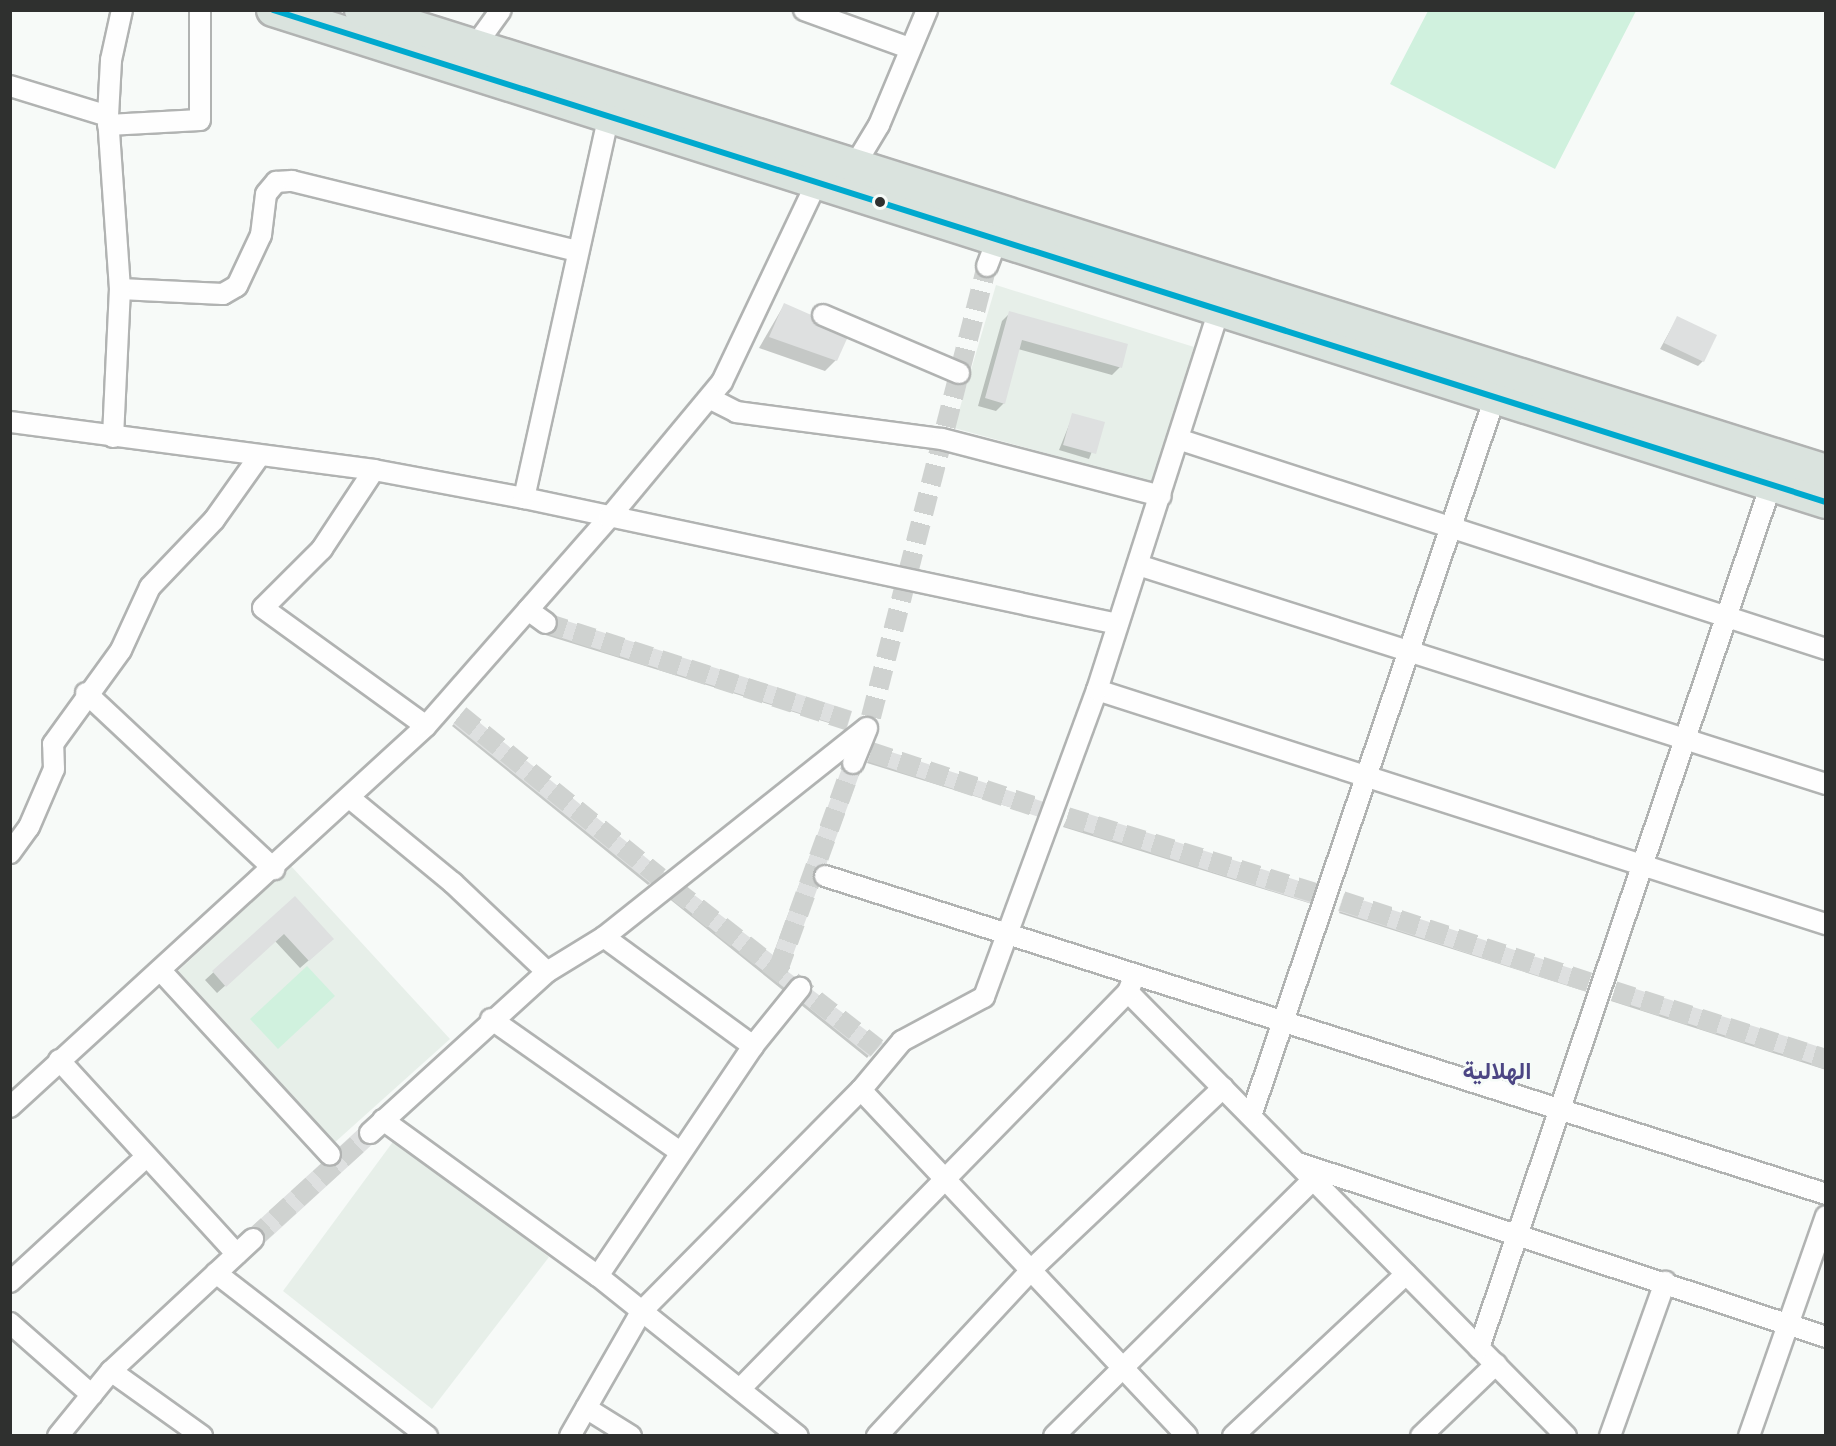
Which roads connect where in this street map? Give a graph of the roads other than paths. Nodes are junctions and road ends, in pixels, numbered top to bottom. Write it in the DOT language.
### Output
graph roads {
  1 [pos="122,10"];
  2 [pos="200,10"];
  3 [pos="273,10"];
  4 [pos="361,10"];
  5 [pos="501,10"];
  6 [pos="804,10"];
  7 [pos="927,10"];
  8 [pos="475,46"];
  9 [pos="909,48"];
  10 [pos="10,86"];
  11 [pos="609,114"];
  12 [pos="108,121"];
  13 [pos="852,181"];
  14 [pos="578,251"];
  15 [pos="120,289"];
  16 [pos="1220,308"];
  17 [pos="823,315"];
  18 [pos="959,373"];
  19 [pos="1494,397"];
  20 [pos="711,399"];
  21 [pos="10,422"];
  22 [pos="113,437"];
  23 [pos="1181,440"];
  24 [pos="258,458"];
  25 [pos="374,471"];
  26 [pos="1826,471"];
  27 [pos="1771,486"];
  28 [pos="1161,496"];
  29 [pos="524,498"];
  30 [pos="1826,502"];
  31 [pos="609,518"];
  32 [pos="1452,528"];
  33 [pos="1138,564"];
  34 [pos="528,610"];
  35 [pos="1727,617"];
  36 [pos="546,623"];
  37 [pos="1118,624"];
  38 [pos="1826,649"];
  39 [pos="1410,652"];
  40 [pos="1097,690"];
  41 [pos="86,693"];
  42 [pos="426,726"];
  43 [pos="1686,740"];
  44 [pos="861,754"];
  45 [pos="1368,777"];
  46 [pos="1826,784"];
  47 [pos="351,800"];
  48 [pos="10,853"];
  49 [pos="1643,865"];
  50 [pos="273,869"];
  51 [pos="825,876"];
  52 [pos="1826,924"];
  53 [pos="1010,936"];
  54 [pos="604,937"];
  55 [pos="162,972"];
  56 [pos="547,972"];
  57 [pos="1131,984"];
  58 [pos="800,988"];
  59 [pos="491,1019"];
  60 [pos="1284,1022"];
  61 [pos="753,1046"];
  62 [pos="59,1060"];
  63 [pos="1222,1088"];
  64 [pos="861,1090"];
  65 [pos="10,1107"];
  66 [pos="1561,1110"];
  67 [pos="1251,1116"];
  68 [pos="680,1152"];
  69 [pos="330,1155"];
  70 [pos="146,1156"];
  71 [pos="1296,1162"];
  72 [pos="945,1175"];
  73 [pos="1313,1180"];
  74 [pos="1826,1194"];
  75 [pos="1826,1216"];
  76 [pos="1520,1232"];
  77 [pos="253,1239"];
  78 [pos="237,1254"];
  79 [pos="1033,1268"];
  80 [pos="216,1273"];
  81 [pos="1406,1274"];
  82 [pos="598,1276"];
  83 [pos="10,1282"];
  84 [pos="1665,1282"];
  85 [pos="641,1312"];
  86 [pos="10,1323"];
  87 [pos="1788,1326"];
  88 [pos="1826,1336"];
  89 [pos="1479,1348"];
  90 [pos="1496,1364"];
  91 [pos="1121,1365"];
  92 [pos="111,1371"];
  93 [pos="740,1389"];
  94 [pos="92,1395"];
  95 [pos="586,1408"];
  96 [pos="58,1436"];
  97 [pos="202,1436"];
  98 [pos="427,1436"];
  99 [pos="570,1436"];
  100 [pos="631,1436"];
  101 [pos="798,1436"];
  102 [pos="878,1436"];
  103 [pos="1054,1436"];
  104 [pos="1187,1436"];
  105 [pos="1233,1436"];
  106 [pos="1421,1436"];
  107 [pos="1566,1436"];
  108 [pos="1610,1436"];
  109 [pos="1749,1436"];
  1 -- 12 [label="street"];
  2 -- 12 [label="street"];
  3 -- 11 [label="main road"];
  4 -- 8 [label="main road"];
  5 -- 8 [label="street"];
  6 -- 9 [label="street"];
  7 -- 9 [label="street"];
  8 -- 13 [label="main road"];
  9 -- 13 [label="street"];
  10 -- 12 [label="street"];
  11 -- 13 [label="main road"];
  11 -- 14 [label="street"];
  12 -- 15 [label="street"];
  13 -- 16 [label="main road"];
  13 -- 20 [label="street"];
  13 -- 26 [label="main road"];
  14 -- 15 [label="street"];
  14 -- 29 [label="street"];
  15 -- 22 [label="street"];
  16 -- 19 [label="main road"];
  16 -- 23 [label="street"];
  17 -- 18 [label="street"];
  19 -- 27 [label="main road"];
  19 -- 32 [label="street"];
  20 -- 28 [label="street"];
  20 -- 31 [label="street"];
  21 -- 22 [label="street"];
  22 -- 24 [label="street"];
  23 -- 28 [label="street"];
  23 -- 32 [label="street"];
  24 -- 25 [label="street"];
  24 -- 41 [label="street"];
  25 -- 29 [label="street"];
  25 -- 42 [label="street"];
  27 -- 30 [label="main road"];
  27 -- 35 [label="street"];
  28 -- 33 [label="street"];
  29 -- 31 [label="street"];
  31 -- 34 [label="street"];
  31 -- 37 [label="street"];
  32 -- 35 [label="street"];
  32 -- 39 [label="street"];
  33 -- 37 [label="street"];
  33 -- 39 [label="street"];
  34 -- 36 [label="street"];
  34 -- 42 [label="street"];
  35 -- 38 [label="street"];
  35 -- 43 [label="street"];
  37 -- 40 [label="street"];
  39 -- 43 [label="street"];
  39 -- 45 [label="street"];
  40 -- 45 [label="street"];
  40 -- 53 [label="street"];
  41 -- 48 [label="street"];
  41 -- 50 [label="street"];
  42 -- 47 [label="street"];
  43 -- 46 [label="street"];
  43 -- 49 [label="street"];
  44 -- 54 [label="street"];
  45 -- 49 [label="street"];
  45 -- 60 [label="street"];
  47 -- 50 [label="street"];
  47 -- 56 [label="street"];
  49 -- 52 [label="street"];
  49 -- 66 [label="street"];
  50 -- 55 [label="street"];
  51 -- 53 [label="street"];
  53 -- 57 [label="street"];
  53 -- 64 [label="street"];
  54 -- 56 [label="street"];
  54 -- 61 [label="street"];
  55 -- 62 [label="street"];
  55 -- 69 [label="street"];
  56 -- 59 [label="street"];
  57 -- 60 [label="street"];
  57 -- 63 [label="street"];
  57 -- 72 [label="street"];
  58 -- 61 [label="street"];
  59 -- 68 [label="street"];
  59 -- 82 [label="street"];
  60 -- 66 [label="street"];
  60 -- 67 [label="street"];
  61 -- 68 [label="street"];
  62 -- 65 [label="street"];
  62 -- 70 [label="street"];
  63 -- 67 [label="street"];
  63 -- 79 [label="street"];
  64 -- 72 [label="street"];
  64 -- 85 [label="street"];
  66 -- 74 [label="street"];
  66 -- 76 [label="street"];
  67 -- 71 [label="street"];
  68 -- 82 [label="street"];
  70 -- 78 [label="street"];
  70 -- 83 [label="street"];
  71 -- 73 [label="street"];
  71 -- 76 [label="street"];
  72 -- 79 [label="street"];
  72 -- 93 [label="street"];
  73 -- 81 [label="street"];
  73 -- 91 [label="street"];
  75 -- 87 [label="street"];
  76 -- 84 [label="street"];
  76 -- 89 [label="street"];
  77 -- 78 [label="street"];
  78 -- 80 [label="street"];
  79 -- 91 [label="street"];
  79 -- 102 [label="street"];
  80 -- 92 [label="street"];
  80 -- 98 [label="street"];
  81 -- 89 [label="street"];
  81 -- 105 [label="street"];
  82 -- 85 [label="street"];
  84 -- 87 [label="street"];
  84 -- 108 [label="street"];
  85 -- 93 [label="street"];
  85 -- 95 [label="street"];
  86 -- 94 [label="street"];
  87 -- 88 [label="street"];
  87 -- 109 [label="street"];
  89 -- 90 [label="street"];
  90 -- 106 [label="street"];
  90 -- 107 [label="street"];
  91 -- 103 [label="street"];
  91 -- 104 [label="street"];
  92 -- 94 [label="street"];
  92 -- 97 [label="street"];
  93 -- 101 [label="street"];
  94 -- 96 [label="street"];
  95 -- 99 [label="street"];
  95 -- 100 [label="street"];
}
